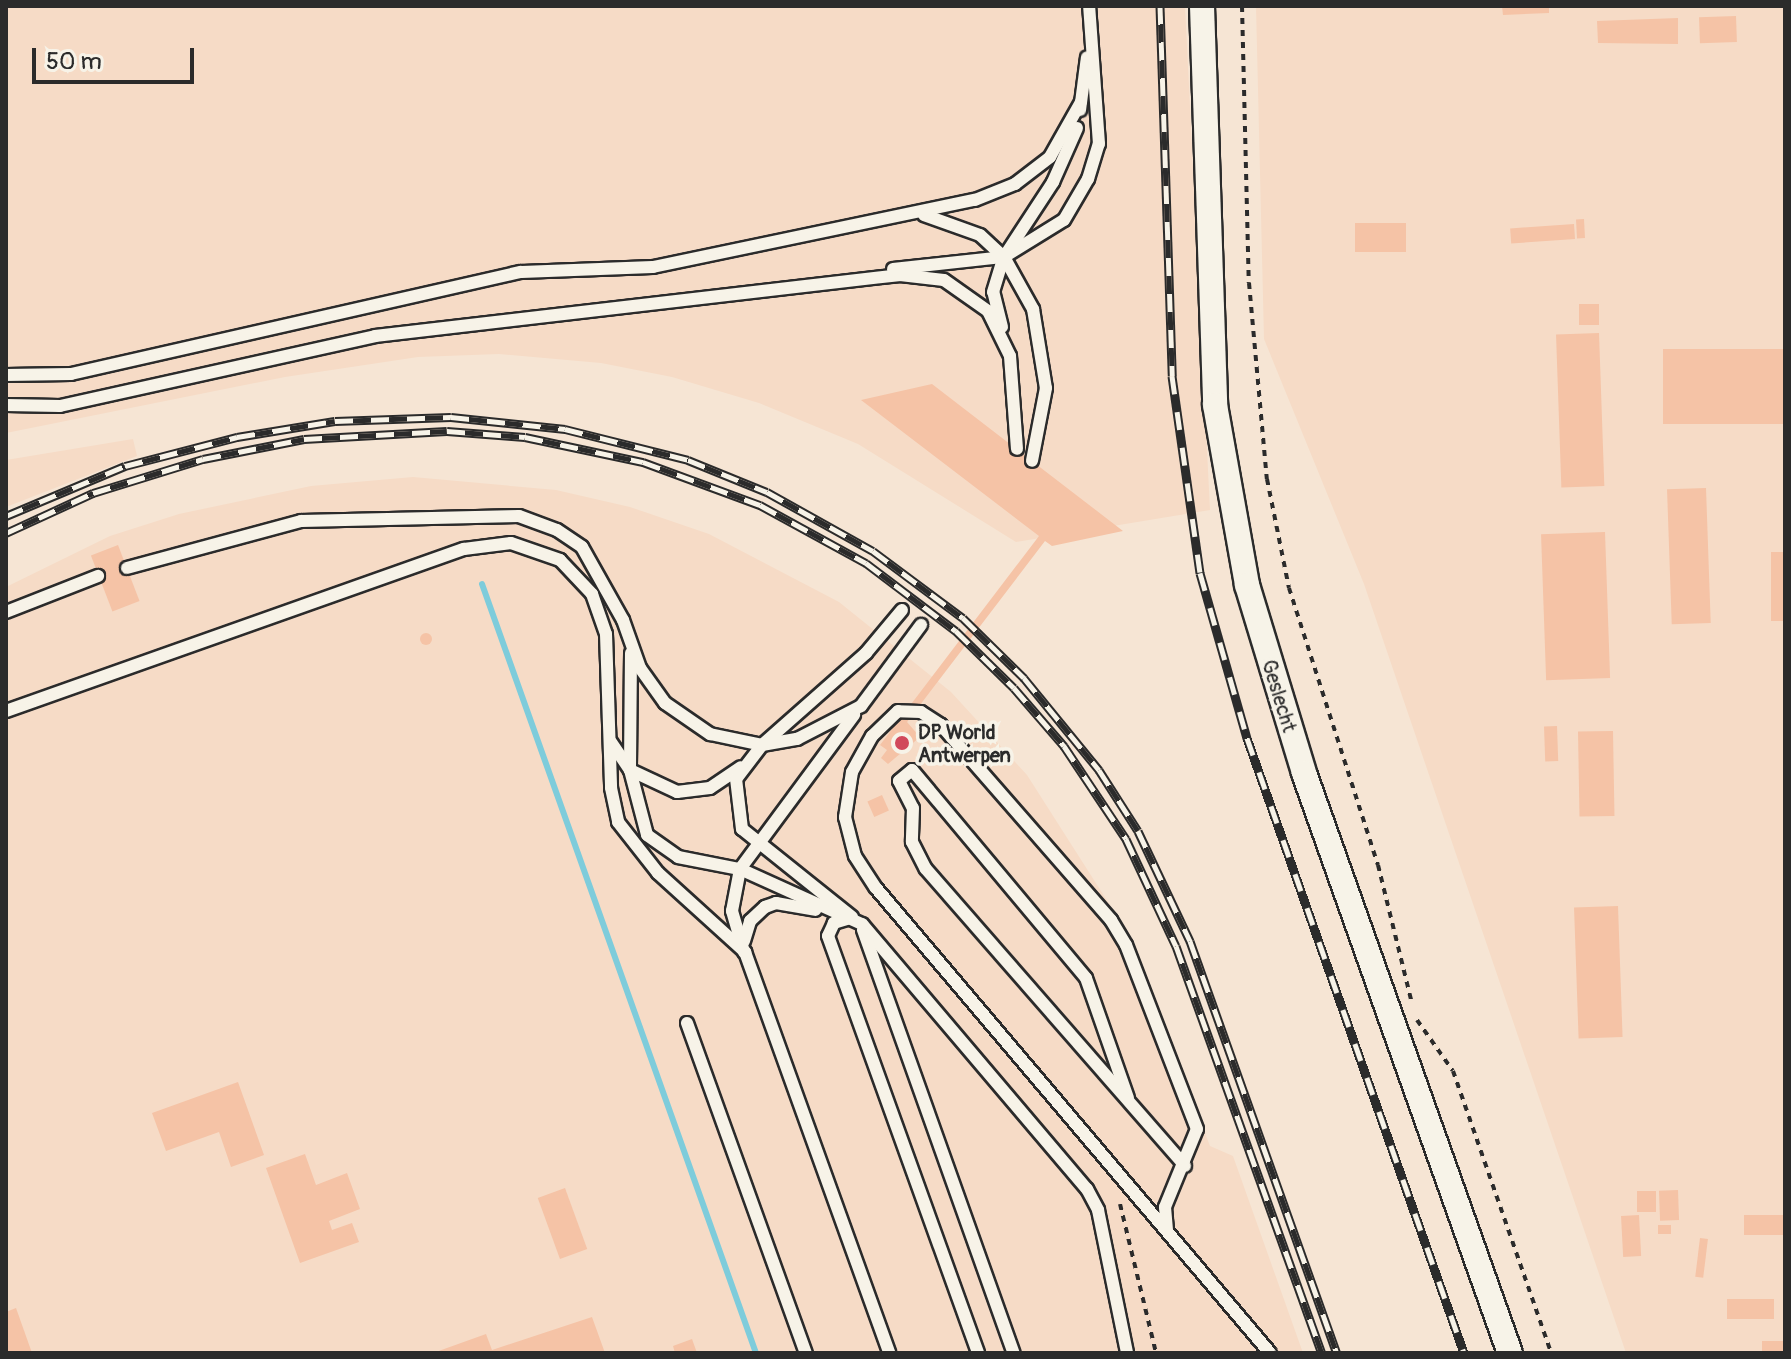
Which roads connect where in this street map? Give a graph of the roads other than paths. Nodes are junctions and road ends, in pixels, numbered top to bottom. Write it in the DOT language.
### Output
graph roads {
  1 [pos="1089,6"];
  2 [pos="1202,6"];
  3 [pos="1090,26"];
  4 [pos="1081,102"];
  5 [pos="921,214"];
  6 [pos="1004,257"];
  7 [pos="796,287"];
  8 [pos="1010,356"];
  9 [pos="6,375"];
  10 [pos="6,405"];
  11 [pos="1017,449"];
  12 [pos="1032,461"];
  13 [pos="127,568"];
  14 [pos="98,576"];
  15 [pos="902,610"];
  16 [pos="6,612"];
  17 [pos="921,625"];
  18 [pos="632,645"];
  19 [pos="861,706"];
  20 [pos="6,711"];
  21 [pos="608,735"];
  22 [pos="762,745"];
  23 [pos="742,766"];
  24 [pos="630,770"];
  25 [pos="755,844"];
  26 [pos="740,869"];
  27 [pos="827,913"];
  28 [pos="847,919"];
  29 [pos="862,924"];
  30 [pos="745,952"];
  31 [pos="687,1023"];
  32 [pos="1128,1098"];
  33 [pos="1185,1166"];
  34 [pos="1167,1230"];
  35 [pos="806,1353"];
  36 [pos="889,1353"];
  37 [pos="978,1353"];
  38 [pos="1014,1353"];
  39 [pos="1127,1353"];
  40 [pos="1270,1353"];
  41 [pos="1510,1353"];
  1 -- 3 [label="lane"];
  2 -- 41 [label="street, Geslecht"];
  3 -- 4 [label="lane"];
  3 -- 6 [label="lane"];
  4 -- 5 [label="lane"];
  4 -- 6 [label="lane"];
  5 -- 6 [label="lane"];
  5 -- 9 [label="lane"];
  6 -- 7 [label="lane"];
  6 -- 8 [label="lane"];
  6 -- 12 [label="lane"];
  7 -- 8 [label="lane"];
  7 -- 10 [label="lane"];
  8 -- 11 [label="lane"];
  13 -- 18 [label="lane"];
  14 -- 16 [label="lane"];
  15 -- 22 [label="lane"];
  17 -- 19 [label="lane"];
  18 -- 22 [label="lane"];
  18 -- 24 [label="lane"];
  19 -- 22 [label="lane"];
  19 -- 25 [label="lane"];
  20 -- 21 [label="lane"];
  21 -- 24 [label="lane"];
  21 -- 30 [label="lane"];
  22 -- 23 [label="lane"];
  23 -- 24 [label="lane"];
  23 -- 25 [label="lane"];
  24 -- 26 [label="lane"];
  25 -- 26 [label="lane"];
  25 -- 29 [label="lane"];
  26 -- 27 [label="lane"];
  26 -- 30 [label="lane"];
  27 -- 28 [label="lane"];
  27 -- 30 [label="lane"];
  28 -- 29 [label="lane"];
  28 -- 37 [label="lane"];
  29 -- 38 [label="lane"];
  29 -- 39 [label="lane"];
  30 -- 36 [label="lane"];
  31 -- 35 [label="lane"];
  32 -- 32 [label="lane"];
  32 -- 33 [label="lane"];
  33 -- 34 [label="lane"];
  33 -- 34 [label="lane"];
  34 -- 40 [label="lane"];
}
